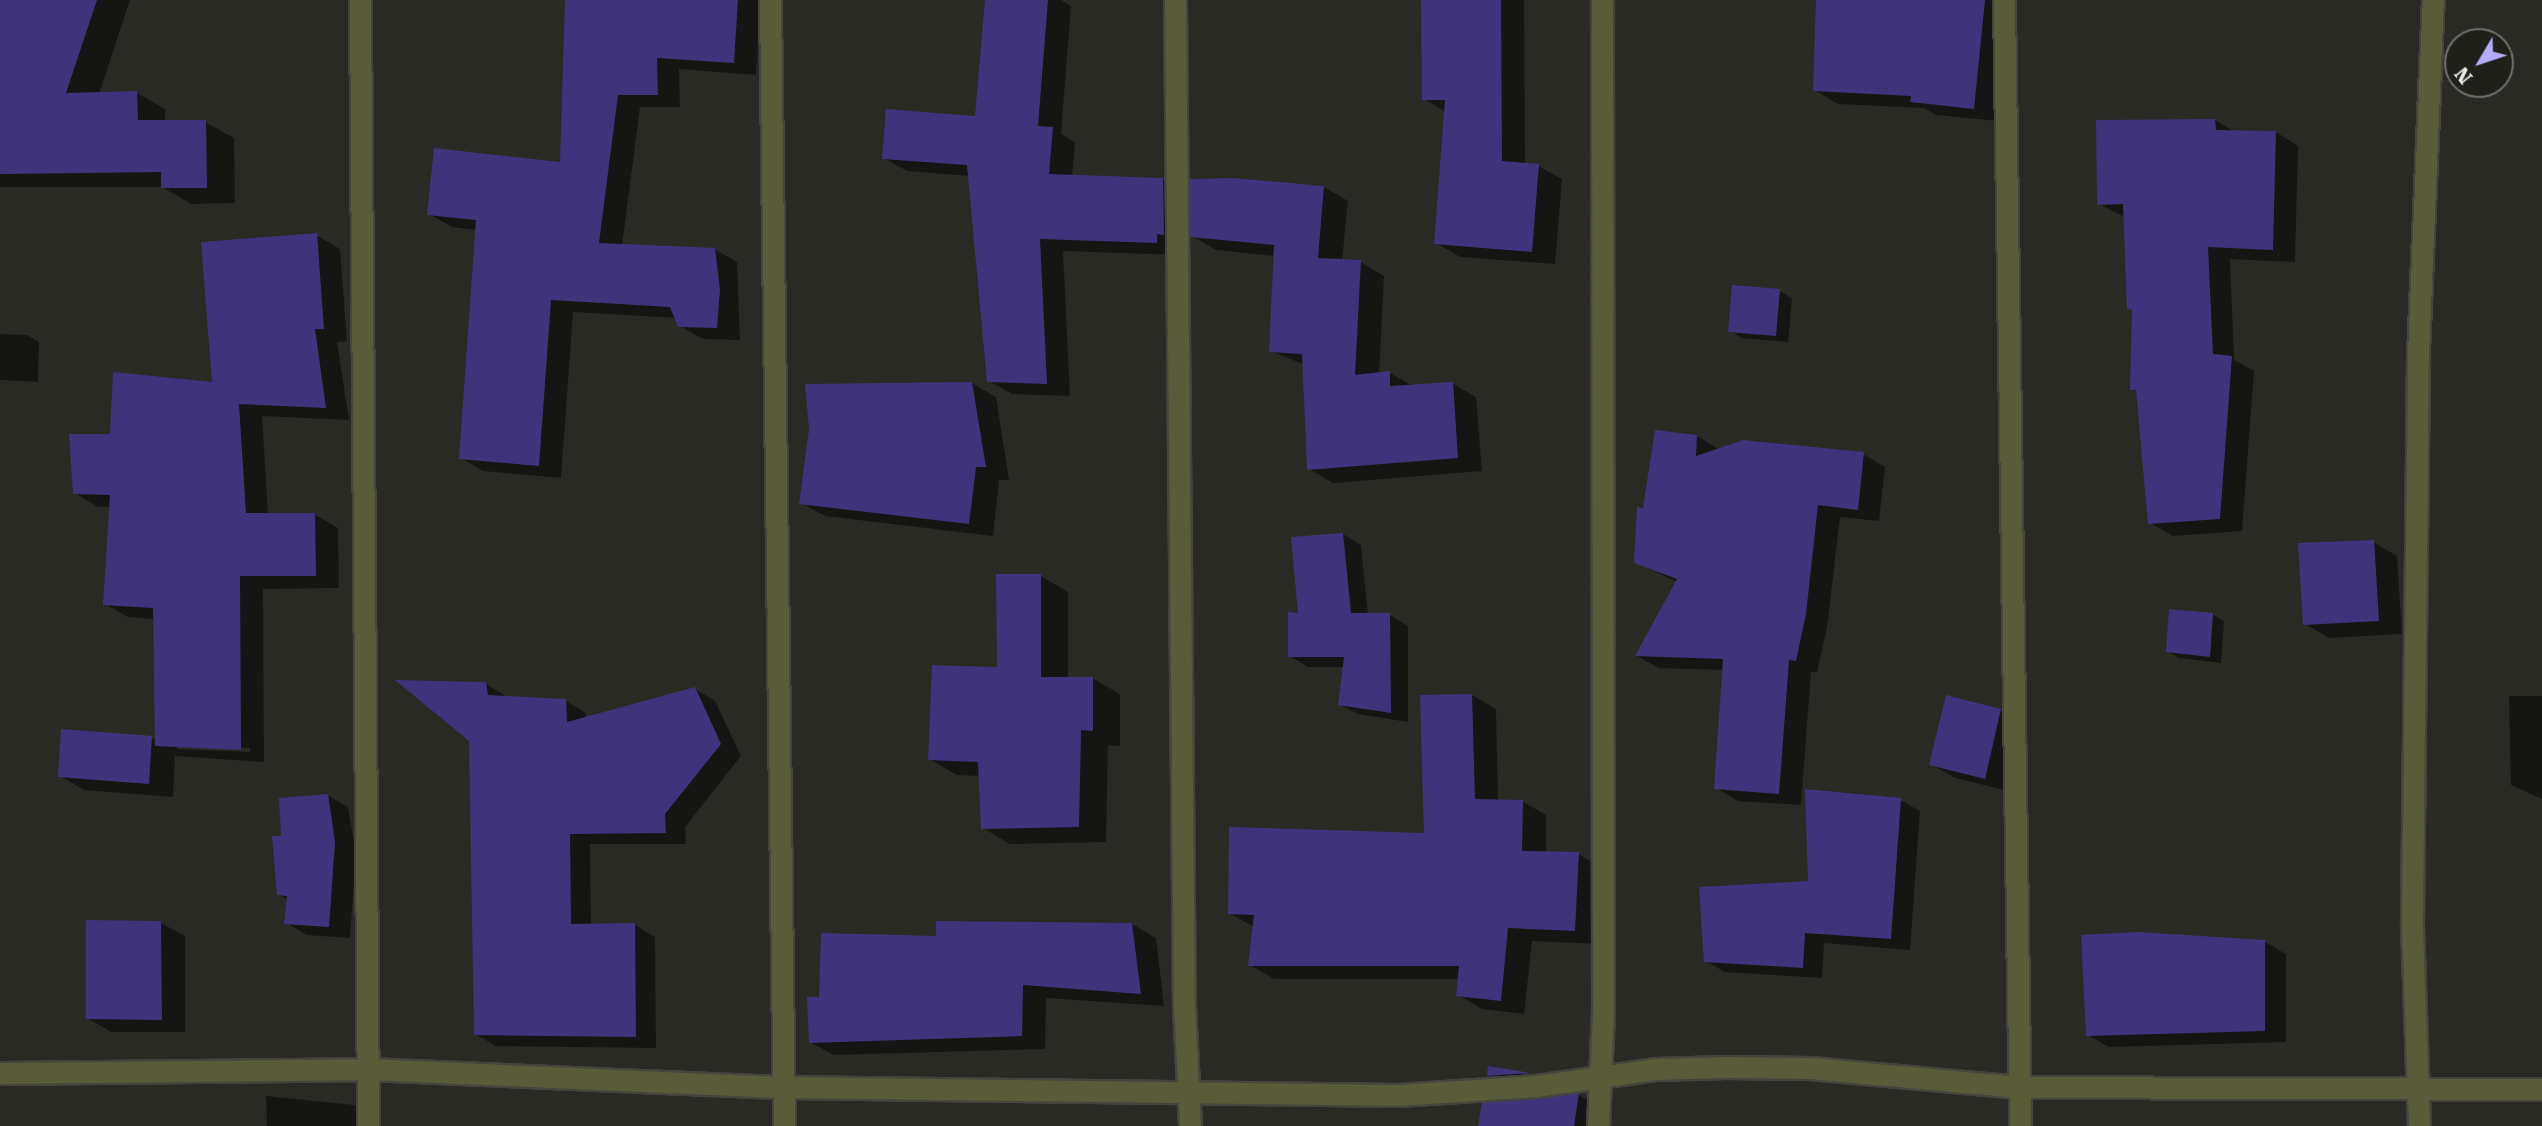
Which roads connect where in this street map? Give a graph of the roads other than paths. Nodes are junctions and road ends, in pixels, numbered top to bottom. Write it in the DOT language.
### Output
graph roads {
  1 [pos="360,0"];
  2 [pos="770,0"];
  3 [pos="1175,0"];
  4 [pos="1602,0"];
  5 [pos="2004,0"];
  6 [pos="2433,0"];
  7 [pos="367,1069"];
  8 [pos="0,1073"];
  9 [pos="1598,1079"];
  10 [pos="784,1087"];
  11 [pos="2019,1087"];
  12 [pos="2542,1089"];
  13 [pos="1188,1090"];
  14 [pos="2418,1092"];
  15 [pos="368,1126"];
  16 [pos="784,1126"];
  17 [pos="1190,1126"];
  18 [pos="1598,1126"];
  19 [pos="2020,1126"];
  20 [pos="2419,1126"];
  1 -- 7 [label="street"];
  2 -- 10 [label="street"];
  3 -- 13 [label="street"];
  4 -- 9 [label="street"];
  5 -- 11 [label="street"];
  6 -- 14 [label="street"];
  7 -- 8 [label="street"];
  7 -- 10 [label="street"];
  7 -- 15 [label="street"];
  9 -- 11 [label="street"];
  9 -- 13 [label="street"];
  9 -- 18 [label="street"];
  10 -- 13 [label="street"];
  10 -- 16 [label="street"];
  11 -- 14 [label="street"];
  11 -- 19 [label="street"];
  12 -- 14 [label="street"];
  13 -- 17 [label="street"];
  14 -- 20 [label="street"];
}
